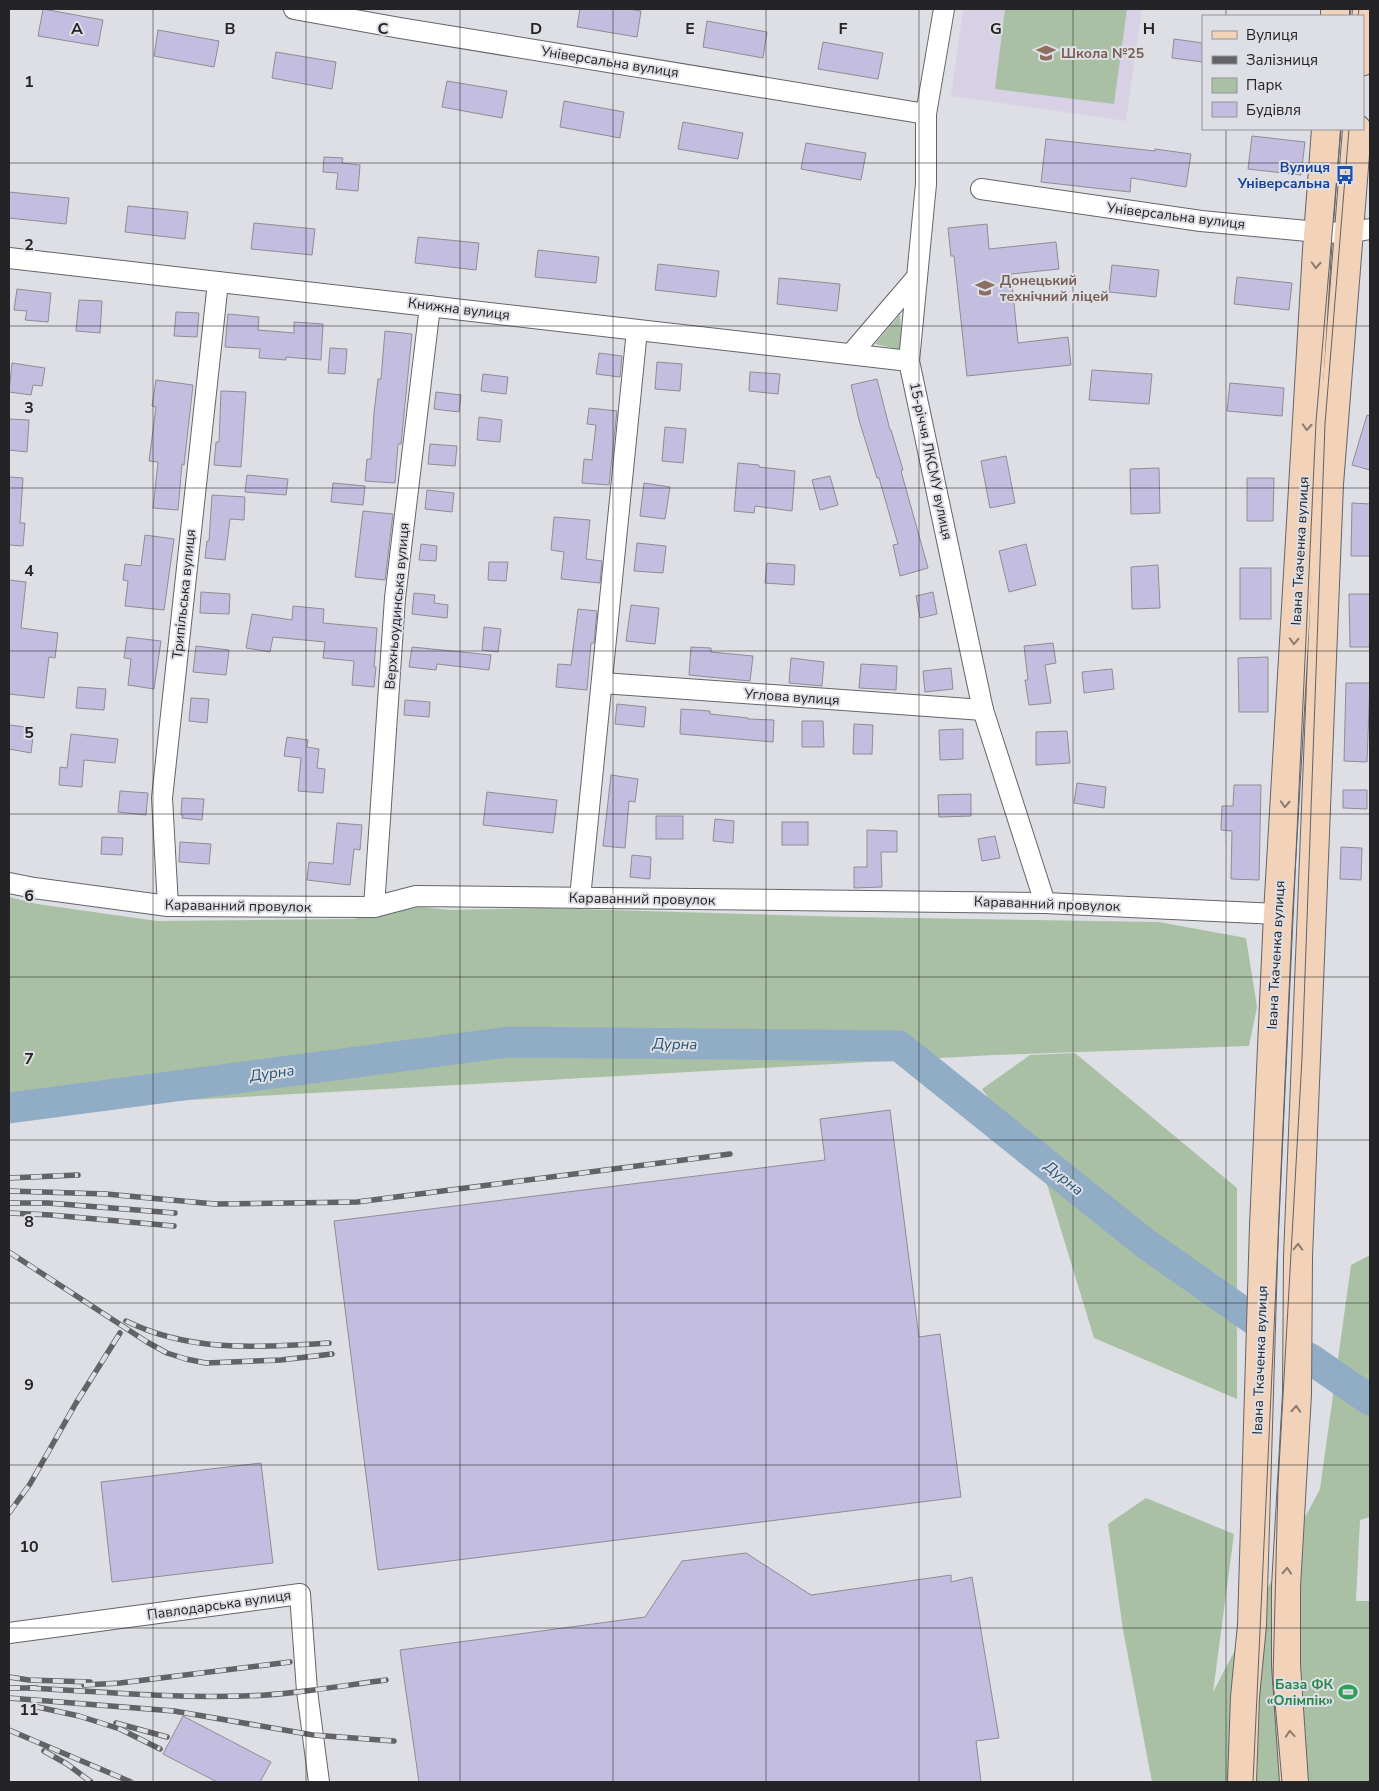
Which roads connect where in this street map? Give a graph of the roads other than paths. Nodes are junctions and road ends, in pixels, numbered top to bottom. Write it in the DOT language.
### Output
graph roads {
  1 [pos="294,9"];
  2 [pos="944,9"];
  3 [pos="1367,9"];
  4 [pos="1364,48"];
  5 [pos="926,114"];
  6 [pos="1326,130"];
  7 [pos="1357,130"];
  8 [pos="982,189"];
  9 [pos="1359,231"];
  10 [pos="1318,232"];
  11 [pos="9,258"];
  12 [pos="917,277"];
  13 [pos="218,282"];
  14 [pos="430,306"];
  15 [pos="638,330"];
  16 [pos="851,354"];
  17 [pos="909,361"];
  18 [pos="602,683"];
  19 [pos="983,710"];
  20 [pos="9,882"];
  21 [pos="580,898"];
  22 [pos="1045,903"];
  23 [pos="168,906"];
  24 [pos="374,907"];
  25 [pos="1278,914"];
  26 [pos="9,1633"];
  27 [pos="319,1782"];
  28 [pos="1242,1782"];
  29 [pos="1294,1782"];
  1 -- 5 [label="street, Універсальна вулиця"];
  2 -- 5 [label="street, 15-річчя ЛКСМУ вулиця"];
  3 -- 4 [label="main road"];
  5 -- 12 [label="street, 15-річчя ЛКСМУ вулиця"];
  6 -- 10 [label="main road, Івана Ткаченка вулиця"];
  7 -- 9 [label="main road, Івана Ткаченка вулиця"];
  8 -- 10 [label="street, Універсальна вулиця"];
  9 -- 10 [label="street, Універсальна вулиця"];
  29 -- 9 [label="main road, Івана Ткаченка вулиця, one-way"];
  10 -- 25 [label="main road, Івана Ткаченка вулиця, one-way"];
  11 -- 13 [label="street, Книжна вулиця"];
  12 -- 16 [label="street"];
  12 -- 17 [label="street, 15-річчя ЛКСМУ вулиця"];
  13 -- 14 [label="street, Книжна вулиця"];
  13 -- 23 [label="street, Трипільська вулиця"];
  14 -- 15 [label="street, Книжна вулиця"];
  14 -- 24 [label="street, Верхньоудинська вулиця"];
  15 -- 16 [label="street, Книжна вулиця"];
  15 -- 18 [label="street"];
  16 -- 17 [label="street, Книжна вулиця"];
  17 -- 19 [label="street, 15-річчя ЛКСМУ вулиця"];
  18 -- 19 [label="street, Углова вулиця"];
  18 -- 21 [label="street"];
  19 -- 22 [label="street, 15-річчя ЛКСМУ вулиця"];
  20 -- 23 [label="street, Караванний провулок"];
  21 -- 22 [label="street, Караванний провулок"];
  21 -- 24 [label="street, Караванний провулок"];
  22 -- 25 [label="street, Караванний провулок"];
  23 -- 24 [label="street, Караванний провулок"];
  25 -- 28 [label="main road, Івана Ткаченка вулиця"];
  26 -- 27 [label="street, Павлодарська вулиця"];
}
